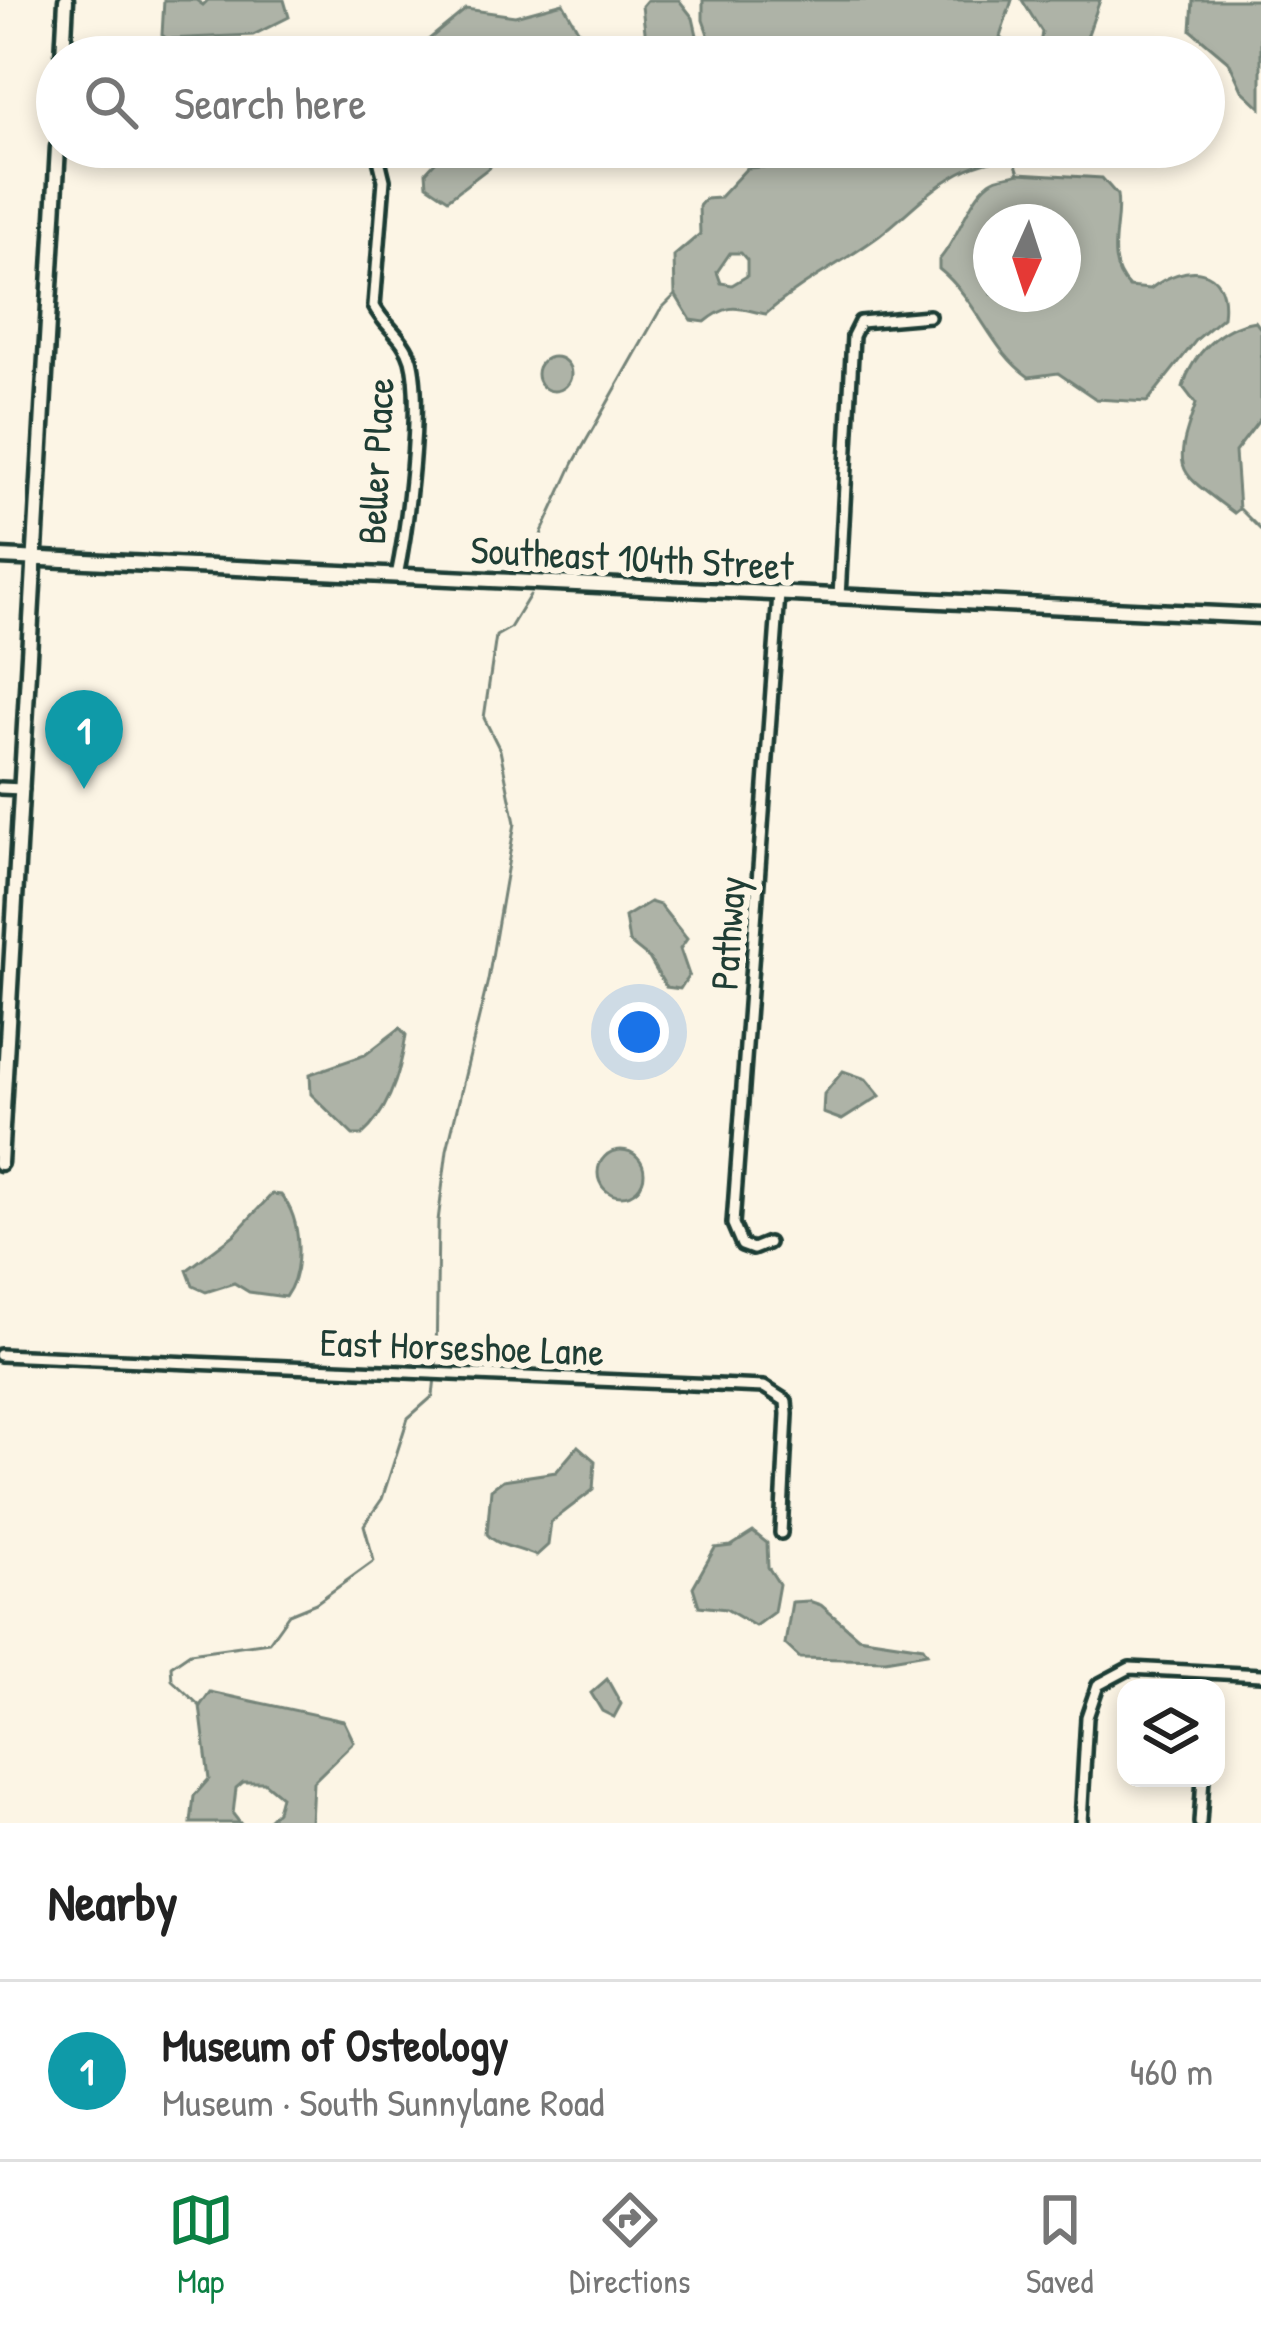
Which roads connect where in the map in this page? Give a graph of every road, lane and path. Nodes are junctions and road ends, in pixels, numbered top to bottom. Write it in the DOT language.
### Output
graph roads {
  1 [pos="66,0"];
  2 [pos="64,36"];
  3 [pos="57,168"];
  4 [pos="381,168"];
  5 [pos="929,316"];
  6 [pos="0,557"];
  7 [pos="38,558"];
  8 [pos="397,576"];
  9 [pos="778,594"];
  10 [pos="838,597"];
  11 [pos="1261,616"];
  12 [pos="0,788"];
  13 [pos="23,789"];
  14 [pos="2,1099"];
  15 [pos="0,1163"];
  16 [pos="768,1243"];
  17 [pos="0,1355"];
  18 [pos="782,1533"];
  19 [pos="1209,1672"];
  20 [pos="1261,1675"];
  21 [pos="1209,1679"];
  22 [pos="1202,1787"];
  23 [pos="1082,1823"];
  24 [pos="1200,1823"];
  1 -- 2 [label="street"];
  3 -- 7 [label="street"];
  4 -- 8 [label="street, Beller Place"];
  5 -- 10 [label="street"];
  6 -- 7 [label="street, Southeast 104th Street"];
  7 -- 8 [label="street, Southeast 104th Street"];
  7 -- 13 [label="street"];
  8 -- 9 [label="street, Southeast 104th Street"];
  9 -- 10 [label="street, Southeast 104th Street"];
  9 -- 16 [label="street, Pathway"];
  10 -- 11 [label="street, Southeast 104th Street"];
  12 -- 13 [label="street"];
  13 -- 14 [label="street"];
  14 -- 15 [label="street"];
  17 -- 18 [label="street, East Horseshoe Lane"];
  19 -- 20 [label="street"];
  19 -- 21 [label="street"];
  19 -- 23 [label="street"];
  22 -- 24 [label="street"];
}
